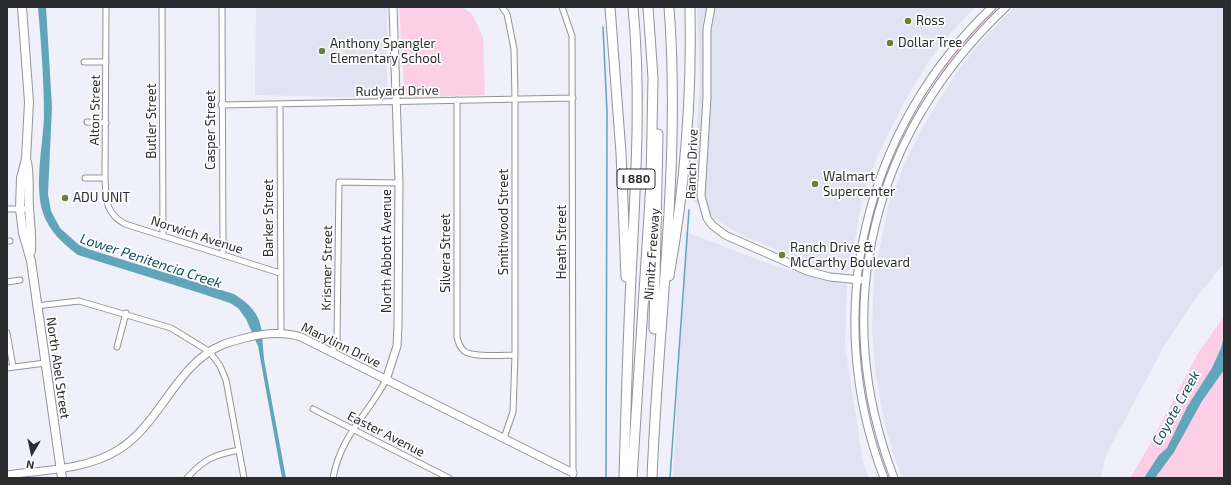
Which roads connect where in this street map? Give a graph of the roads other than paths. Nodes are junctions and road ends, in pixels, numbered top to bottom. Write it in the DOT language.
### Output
graph roads {
  1 [pos="22,7"];
  2 [pos="106,7"];
  3 [pos="162,7"];
  4 [pos="222,7"];
  5 [pos="393,7"];
  6 [pos="502,7"];
  7 [pos="562,7"];
  8 [pos="610,7"];
  9 [pos="632,7"];
  10 [pos="648,7"];
  11 [pos="654,7"];
  12 [pos="669,7"];
  13 [pos="690,7"];
  14 [pos="711,7"];
  15 [pos="992,7"];
  16 [pos="1006,7"];
  17 [pos="84,62"];
  18 [pos="106,62"];
  19 [pos="573,98"];
  20 [pos="515,99"];
  21 [pos="457,100"];
  22 [pos="397,102"];
  23 [pos="280,104"];
  24 [pos="221,105"];
  25 [pos="87,122"];
  26 [pos="106,123"];
  27 [pos="26,159"];
  28 [pos="85,178"];
  29 [pos="105,178"];
  30 [pos="399,183"];
  31 [pos="7,209"];
  32 [pos="20,209"];
  33 [pos="29,209"];
  34 [pos="110,213"];
  35 [pos="164,235"];
  36 [pos="222,254"];
  37 [pos="31,261"];
  38 [pos="280,273"];
  39 [pos="20,280"];
  40 [pos="856,280"];
  41 [pos="866,281"];
  42 [pos="7,282"];
  43 [pos="36,306"];
  44 [pos="126,314"];
  45 [pos="661,318"];
  46 [pos="7,333"];
  47 [pos="281,333"];
  48 [pos="117,347"];
  49 [pos="628,351"];
  50 [pos="210,352"];
  51 [pos="332,352"];
  52 [pos="516,356"];
  53 [pos="45,363"];
  54 [pos="13,367"];
  55 [pos="7,368"];
  56 [pos="386,380"];
  57 [pos="313,409"];
  58 [pos="352,429"];
  59 [pos="504,438"];
  60 [pos="238,450"];
  61 [pos="61,468"];
  62 [pos="7,475"];
  63 [pos="573,476"];
  64 [pos="62,478"];
  65 [pos="187,478"];
  66 [pos="244,478"];
  67 [pos="333,478"];
  68 [pos="449,478"];
  69 [pos="624,478"];
  70 [pos="632,478"];
  71 [pos="648,478"];
  72 [pos="652,478"];
  73 [pos="884,478"];
  74 [pos="894,478"];
  1 -- 27 [label="main road, North Abel Street"];
  2 -- 18 [label="street, Alton Street"];
  3 -- 35 [label="street, Butler Street"];
  4 -- 24 [label="street, Casper Street"];
  5 -- 22 [label="street, North Abbott Avenue"];
  6 -- 20 [label="street, Smithwood Street"];
  7 -- 19 [label="street, Heath Street"];
  8 -- 49 [label="highway"];
  9 -- 49 [label="highway, Nimitz Freeway / I 880"];
  10 -- 70 [label="highway"];
  11 -- 71 [label="highway"];
  12 -- 45 [label="highway, Nimitz Freeway / I 880"];
  13 -- 45 [label="highway"];
  14 -- 40 [label="street, Ranch Drive"];
  15 -- 40 [label="street"];
  16 -- 41 [label="street"];
  17 -- 18 [label="street"];
  18 -- 26 [label="street, Alton Street"];
  19 -- 20 [label="street, Rudyard Drive"];
  19 -- 63 [label="street, Heath Street"];
  20 -- 21 [label="street, Rudyard Drive"];
  20 -- 52 [label="street, Smithwood Street"];
  21 -- 22 [label="street, Rudyard Drive"];
  21 -- 52 [label="street, Silvera Street"];
  22 -- 23 [label="street, Rudyard Drive"];
  22 -- 30 [label="street, North Abbott Avenue"];
  23 -- 24 [label="street, Rudyard Drive"];
  23 -- 38 [label="street, Barker Street"];
  24 -- 36 [label="street, Casper Street"];
  25 -- 26 [label="street"];
  26 -- 29 [label="street, Alton Street"];
  27 -- 32 [label="main road, North Abel Street"];
  27 -- 33 [label="main road, North Abel Street"];
  28 -- 29 [label="street"];
  29 -- 34 [label="street, Alton Street"];
  30 -- 51 [label="street, Krismer Street"];
  30 -- 56 [label="street, North Abbott Avenue"];
  31 -- 32 [label="street"];
  32 -- 33 [label="street"];
  32 -- 37 [label="main road, North Abel Street"];
  33 -- 37 [label="main road, North Abel Street"];
  34 -- 35 [label="street, Norwich Avenue"];
  35 -- 36 [label="street, Norwich Avenue"];
  36 -- 38 [label="street, Norwich Avenue"];
  37 -- 43 [label="main road, North Abel Street"];
  38 -- 47 [label="street, Barker Street"];
  39 -- 42 [label="street"];
  40 -- 41 [label="street, Ranch Drive"];
  40 -- 73 [label="street"];
  41 -- 74 [label="street"];
  43 -- 44 [label="street"];
  43 -- 53 [label="main road, North Abel Street"];
  44 -- 48 [label="street"];
  44 -- 50 [label="street"];
  45 -- 72 [label="highway, Nimitz Freeway / I 880"];
  46 -- 54 [label="street"];
  47 -- 50 [label="street, Marylinn Drive"];
  47 -- 51 [label="street, Marylinn Drive"];
  49 -- 69 [label="highway, Nimitz Freeway / I 880"];
  50 -- 60 [label="street"];
  50 -- 61 [label="street, Marylinn Drive"];
  51 -- 56 [label="street, Marylinn Drive"];
  52 -- 59 [label="street, Smithwood Street"];
  53 -- 54 [label="street"];
  53 -- 61 [label="main road, North Abel Street"];
  54 -- 55 [label="street"];
  56 -- 58 [label="street, North Abbott Avenue"];
  56 -- 59 [label="street, Marylinn Drive"];
  57 -- 58 [label="street, Easter Avenue"];
  58 -- 67 [label="street, North Abbott Avenue"];
  58 -- 68 [label="street, Easter Avenue"];
  59 -- 63 [label="street, Marylinn Drive"];
  60 -- 65 [label="street"];
  60 -- 66 [label="street"];
  61 -- 62 [label="street, Marylinn Drive"];
  61 -- 64 [label="main road, North Abel Street"];
}
